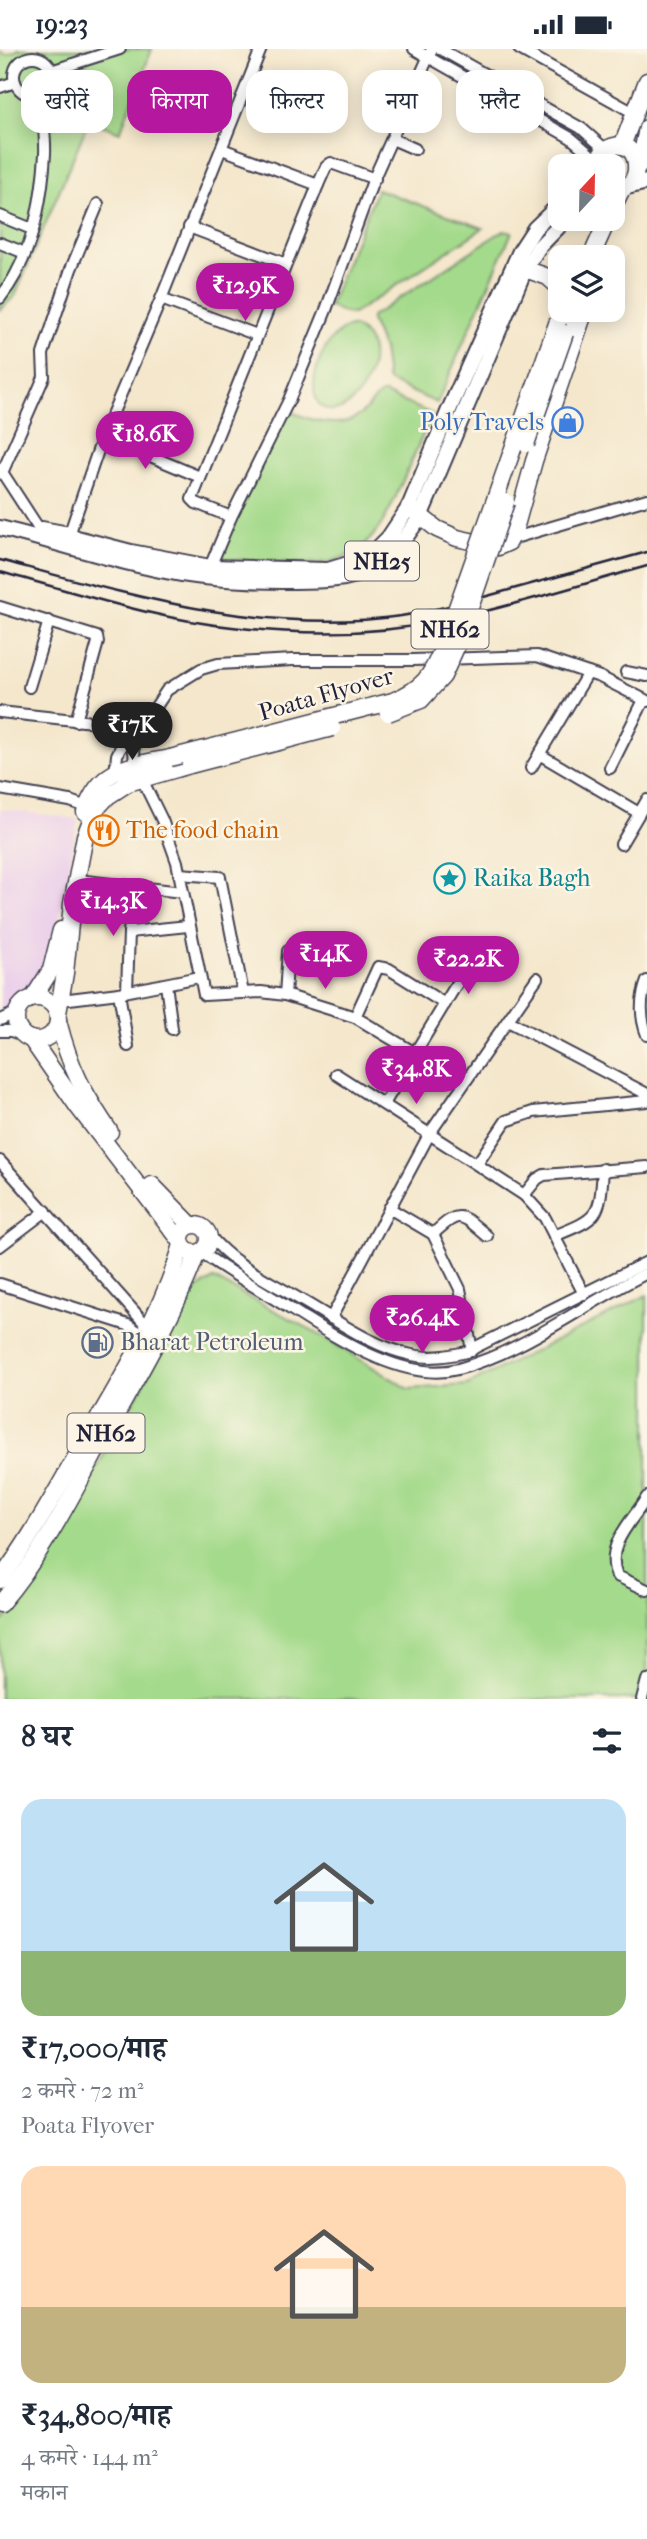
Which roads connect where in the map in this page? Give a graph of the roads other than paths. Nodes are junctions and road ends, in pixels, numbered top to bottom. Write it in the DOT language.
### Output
graph roads {
  1 [pos="120,49"];
  2 [pos="261,49"];
  3 [pos="414,49"];
  4 [pos="440,49"];
  5 [pos="525,51"];
  6 [pos="430,53"];
  7 [pos="51,70"];
  8 [pos="54,70"];
  9 [pos="647,81"];
  10 [pos="15,82"];
  11 [pos="0,87"];
  12 [pos="21,89"];
  13 [pos="636,114"];
  14 [pos="647,128"];
  15 [pos="43,133"];
  16 [pos="392,139"];
  17 [pos="222,149"];
  18 [pos="415,149"];
  19 [pos="602,154"];
  20 [pos="604,154"];
  21 [pos="607,154"];
  22 [pos="620,154"];
  23 [pos="375,179"];
  24 [pos="634,179"];
  25 [pos="318,184"];
  26 [pos="98,204"];
  27 [pos="0,216"];
  28 [pos="548,216"];
  29 [pos="189,227"];
  30 [pos="32,229"];
  31 [pos="554,231"];
  32 [pos="0,243"];
  33 [pos="25,253"];
  34 [pos="286,264"];
  35 [pos="525,269"];
  36 [pos="548,277"];
  37 [pos="0,298"];
  38 [pos="161,299"];
  39 [pos="563,322"];
  40 [pos="563,322"];
  41 [pos="581,322"];
  42 [pos="257,335"];
  43 [pos="459,405"];
  44 [pos="103,436"];
  45 [pos="1,471"];
  46 [pos="200,477"];
  47 [pos="647,499"];
  48 [pos="415,512"];
  49 [pos="231,517"];
  50 [pos="0,519"];
  51 [pos="0,529"];
  52 [pos="38,529"];
  53 [pos="68,539"];
  54 [pos="511,539"];
  55 [pos="210,567"];
  56 [pos="0,607"];
  57 [pos="49,621"];
  58 [pos="626,672"];
  59 [pos="588,673"];
  60 [pos="647,676"];
  61 [pos="29,687"];
  62 [pos="645,700"];
  63 [pos="0,712"];
  64 [pos="76,721"];
  65 [pos="136,730"];
  66 [pos="539,754"];
  67 [pos="531,768"];
  68 [pos="610,768"];
  69 [pos="115,771"];
  70 [pos="138,772"];
  71 [pos="118,788"];
  72 [pos="0,789"];
  73 [pos="647,800"];
  74 [pos="91,808"];
  75 [pos="642,813"];
  76 [pos="621,843"];
  77 [pos="179,874"];
  78 [pos="77,880"];
  79 [pos="134,888"];
  80 [pos="182,892"];
  81 [pos="188,926"];
  82 [pos="129,932"];
  83 [pos="288,951"];
  84 [pos="464,972"];
  85 [pos="199,977"];
  86 [pos="537,978"];
  87 [pos="647,981"];
  88 [pos="166,984"];
  89 [pos="123,992"];
  90 [pos="243,993"];
  91 [pos="285,995"];
  92 [pos="33,998"];
  93 [pos="445,1004"];
  94 [pos="59,1011"];
  95 [pos="17,1012"];
  96 [pos="355,1017"];
  97 [pos="0,1020"];
  98 [pos="508,1021"];
  99 [pos="172,1029"];
  100 [pos="0,1031"];
  101 [pos="647,1035"];
  102 [pos="28,1038"];
  103 [pos="128,1046"];
  104 [pos="415,1053"];
  105 [pos="337,1074"];
  106 [pos="647,1094"];
  107 [pos="647,1101"];
  108 [pos="384,1104"];
  109 [pos="430,1133"];
  110 [pos="0,1161"];
  111 [pos="477,1164"];
  112 [pos="647,1167"];
  113 [pos="603,1169"];
  114 [pos="524,1195"];
  115 [pos="389,1208"];
  116 [pos="46,1212"];
  117 [pos="191,1225"];
  118 [pos="433,1234"];
  119 [pos="209,1235"];
  120 [pos="487,1236"];
  121 [pos="554,1236"];
  122 [pos="181,1243"];
  123 [pos="0,1246"];
  124 [pos="199,1253"];
  125 [pos="647,1262"];
  126 [pos="647,1273"];
  127 [pos="0,1284"];
  128 [pos="584,1294"];
  129 [pos="331,1318"];
  130 [pos="146,1331"];
  131 [pos="472,1350"];
  132 [pos="647,1497"];
  133 [pos="0,1580"];
  134 [pos="647,1590"];
  135 [pos="0,1604"];
  136 [pos="647,1680"];
  137 [pos="642,1699"];
  1 -- 8 [label="street"];
  2 -- 17 [label="street"];
  3 -- 6 [label="street"];
  4 -- 20 [label="street"];
  5 -- 13 [label="street"];
  6 -- 16 [label="street"];
  6 -- 19 [label="street"];
  7 -- 10 [label="street"];
  9 -- 13 [label="highway"];
  10 -- 11 [label="street"];
  10 -- 12 [label="street"];
  13 -- 21 [label="highway"];
  14 -- 24 [label="highway"];
  15 -- 30 [label="street"];
  16 -- 18 [label="street"];
  16 -- 23 [label="street"];
  17 -- 25 [label="street"];
  17 -- 29 [label="street"];
  22 -- 24 [label="highway"];
  23 -- 25 [label="street"];
  23 -- 49 [label="street"];
  25 -- 34 [label="street"];
  26 -- 45 [label="street"];
  27 -- 30 [label="street"];
  28 -- 43 [label="main road, NH25"];
  29 -- 34 [label="street"];
  29 -- 38 [label="street"];
  30 -- 33 [label="street"];
  31 -- 35 [label="main road, NH25"];
  32 -- 33 [label="street"];
  33 -- 37 [label="street"];
  34 -- 42 [label="street"];
  35 -- 36 [label="highway"];
  35 -- 43 [label="main road, NH25"];
  38 -- 42 [label="street"];
  38 -- 44 [label="street"];
  39 -- 70 [label="highway, Poata Flyover / NH62, bridge"];
  40 -- 70 [label="highway, Poata Flyover / NH62, bridge"];
  41 -- 54 [label="highway"];
  42 -- 46 [label="street"];
  43 -- 48 [label="main road, NH25"];
  44 -- 46 [label="street"];
  44 -- 53 [label="street"];
  45 -- 52 [label="street"];
  46 -- 49 [label="street"];
  47 -- 54 [label="street"];
  48 -- 53 [label="main road, NH25"];
  48 -- 54 [label="highway"];
  48 -- 55 [label="main road, NH25"];
  49 -- 55 [label="street"];
  50 -- 52 [label="main road, NH25"];
  51 -- 53 [label="main road, NH25"];
  52 -- 53 [label="main road, NH25"];
  53 -- 55 [label="main road, NH25"];
  56 -- 57 [label="street"];
  57 -- 61 [label="street"];
  57 -- 64 [label="street"];
  58 -- 60 [label="street"];
  59 -- 62 [label="street"];
  59 -- 65 [label="street"];
  59 -- 66 [label="street"];
  62 -- 68 [label="street"];
  63 -- 64 [label="street"];
  64 -- 65 [label="street"];
  65 -- 69 [label="street"];
  65 -- 70 [label="street"];
  66 -- 67 [label="street"];
  66 -- 75 [label="street"];
  69 -- 70 [label="highway, NH62"];
  69 -- 71 [label="street"];
  69 -- 74 [label="highway, NH62"];
  70 -- 71 [label="highway, NH62"];
  70 -- 77 [label="street"];
  71 -- 74 [label="highway, NH62"];
  72 -- 74 [label="street"];
  73 -- 75 [label="street"];
  74 -- 78 [label="highway, NH62"];
  74 -- 92 [label="highway, NH62"];
  75 -- 76 [label="street"];
  77 -- 80 [label="street"];
  77 -- 90 [label="street"];
  78 -- 79 [label="street"];
  78 -- 94 [label="highway, NH62"];
  79 -- 80 [label="street"];
  79 -- 82 [label="street"];
  80 -- 81 [label="street"];
  81 -- 82 [label="street"];
  81 -- 85 [label="street"];
  82 -- 89 [label="street"];
  83 -- 91 [label="street"];
  84 -- 93 [label="street"];
  85 -- 88 [label="street"];
  85 -- 90 [label="street"];
  86 -- 98 [label="street"];
  87 -- 101 [label="street"];
  88 -- 89 [label="street"];
  88 -- 99 [label="street"];
  89 -- 94 [label="street"];
  89 -- 103 [label="street"];
  90 -- 91 [label="street"];
  91 -- 96 [label="street"];
  92 -- 94 [label="highway"];
  92 -- 95 [label="highway, NH62"];
  93 -- 96 [label="street"];
  93 -- 104 [label="street"];
  94 -- 102 [label="highway"];
  94 -- 117 [label="highway, NH62"];
  95 -- 97 [label="street"];
  95 -- 102 [label="highway"];
  96 -- 104 [label="street"];
  98 -- 106 [label="street"];
  98 -- 109 [label="street"];
  100 -- 102 [label="street"];
  102 -- 122 [label="highway"];
  104 -- 108 [label="street"];
  105 -- 108 [label="street"];
  107 -- 111 [label="street"];
  108 -- 109 [label="street"];
  109 -- 111 [label="street"];
  109 -- 115 [label="street"];
  110 -- 116 [label="street"];
  111 -- 114 [label="street"];
  112 -- 113 [label="street"];
  113 -- 114 [label="street"];
  113 -- 121 [label="street"];
  114 -- 121 [label="street"];
  115 -- 118 [label="street"];
  115 -- 129 [label="street"];
  116 -- 123 [label="street"];
  116 -- 130 [label="street"];
  117 -- 119 [label="highway, NH62"];
  117 -- 122 [label="highway, NH62"];
  118 -- 120 [label="street"];
  118 -- 131 [label="street"];
  119 -- 124 [label="highway, NH62"];
  119 -- 129 [label="street"];
  121 -- 128 [label="street"];
  122 -- 124 [label="highway"];
  122 -- 130 [label="highway, NH62"];
  124 -- 126 [label="street"];
  124 -- 135 [label="highway, NH62"];
  125 -- 128 [label="street"];
  127 -- 130 [label="street"];
  128 -- 131 [label="street"];
  129 -- 131 [label="street"];
  130 -- 133 [label="highway, NH62"];
  132 -- 134 [label="street"];
  136 -- 137 [label="street"];
}
